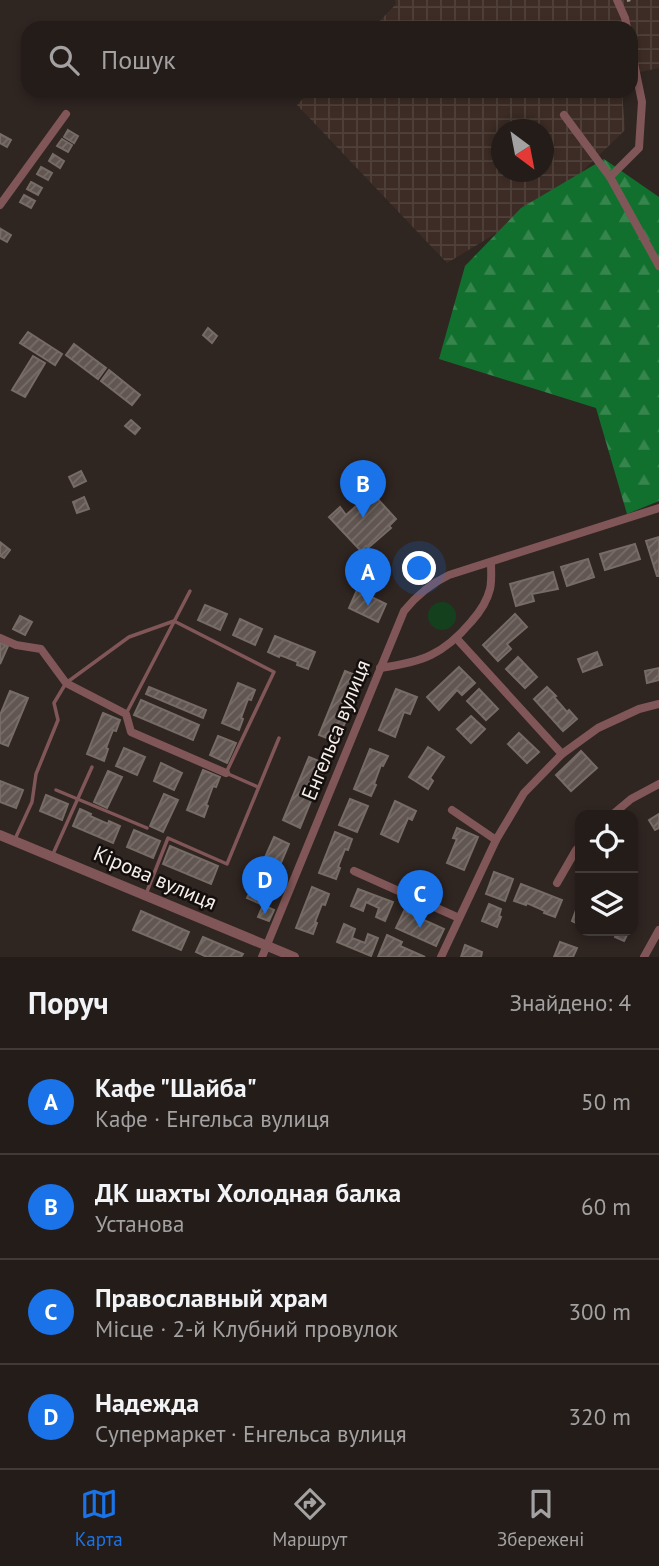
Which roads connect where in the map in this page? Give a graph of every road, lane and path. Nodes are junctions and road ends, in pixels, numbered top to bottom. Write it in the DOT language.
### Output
graph roads {
  1 [pos="617,0"];
  2 [pos="632,0"];
  3 [pos="627,1"];
  4 [pos="626,21"];
  5 [pos="638,82"];
  6 [pos="66,114"];
  7 [pos="564,115"];
  8 [pos="610,177"];
  9 [pos="0,205"];
  10 [pos="659,266"];
  11 [pos="659,508"];
  12 [pos="491,562"];
  13 [pos="190,591"];
  14 [pos="174,621"];
  15 [pos="0,638"];
  16 [pos="457,639"];
  17 [pos="380,668"];
  18 [pos="66,683"];
  19 [pos="659,704"];
  20 [pos="126,714"];
  21 [pos="279,738"];
  22 [pos="562,754"];
  23 [pos="92,768"];
  24 [pos="226,773"];
  25 [pos="659,784"];
  26 [pos="258,787"];
  27 [pos="56,790"];
  28 [pos="78,799"];
  29 [pos="452,810"];
  30 [pos="618,810"];
  31 [pos="146,828"];
  32 [pos="0,835"];
  33 [pos="14,840"];
  34 [pos="496,840"];
  35 [pos="575,852"];
  36 [pos="52,856"];
  37 [pos="354,871"];
  38 [pos="558,883"];
  39 [pos="145,895"];
  40 [pos="459,918"];
  41 [pos="659,930"];
  42 [pos="267,946"];
  43 [pos="262,957"];
  44 [pos="294,957"];
  45 [pos="441,957"];
  46 [pos="644,957"];
  1 -- 4 [label="street"];
  2 -- 3 [label="path"];
  5 -- 8 [label="street"];
  6 -- 9 [label="street"];
  7 -- 8 [label="street"];
  8 -- 10 [label="street"];
  11 -- 12 [label="street, Енгельса вулиця"];
  12 -- 16 [label="street"];
  12 -- 17 [label="street, Енгельса вулиця"];
  13 -- 14 [label="lane"];
  14 -- 18 [label="lane"];
  14 -- 20 [label="lane"];
  14 -- 24 [label="lane"];
  15 -- 18 [label="street"];
  16 -- 17 [label="street"];
  16 -- 22 [label="street"];
  17 -- 42 [label="street, Енгельса вулиця"];
  18 -- 20 [label="street"];
  18 -- 33 [label="lane"];
  19 -- 22 [label="street"];
  20 -- 24 [label="street"];
  21 -- 26 [label="lane"];
  22 -- 34 [label="street"];
  23 -- 28 [label="lane"];
  24 -- 26 [label="lane"];
  25 -- 30 [label="street"];
  26 -- 39 [label="lane"];
  27 -- 28 [label="lane"];
  28 -- 31 [label="lane"];
  28 -- 36 [label="lane"];
  29 -- 34 [label="street"];
  32 -- 33 [label="street, Кірова вулиця"];
  33 -- 36 [label="street, Кірова вулиця"];
  34 -- 40 [label="street"];
  35 -- 38 [label="street"];
  36 -- 39 [label="street, Кірова вулиця"];
  37 -- 40 [label="street"];
  39 -- 42 [label="street, Кірова вулиця"];
  40 -- 45 [label="street"];
  41 -- 46 [label="street"];
  42 -- 43 [label="street, Енгельса вулиця"];
  42 -- 44 [label="street, Кірова вулиця"];
}
